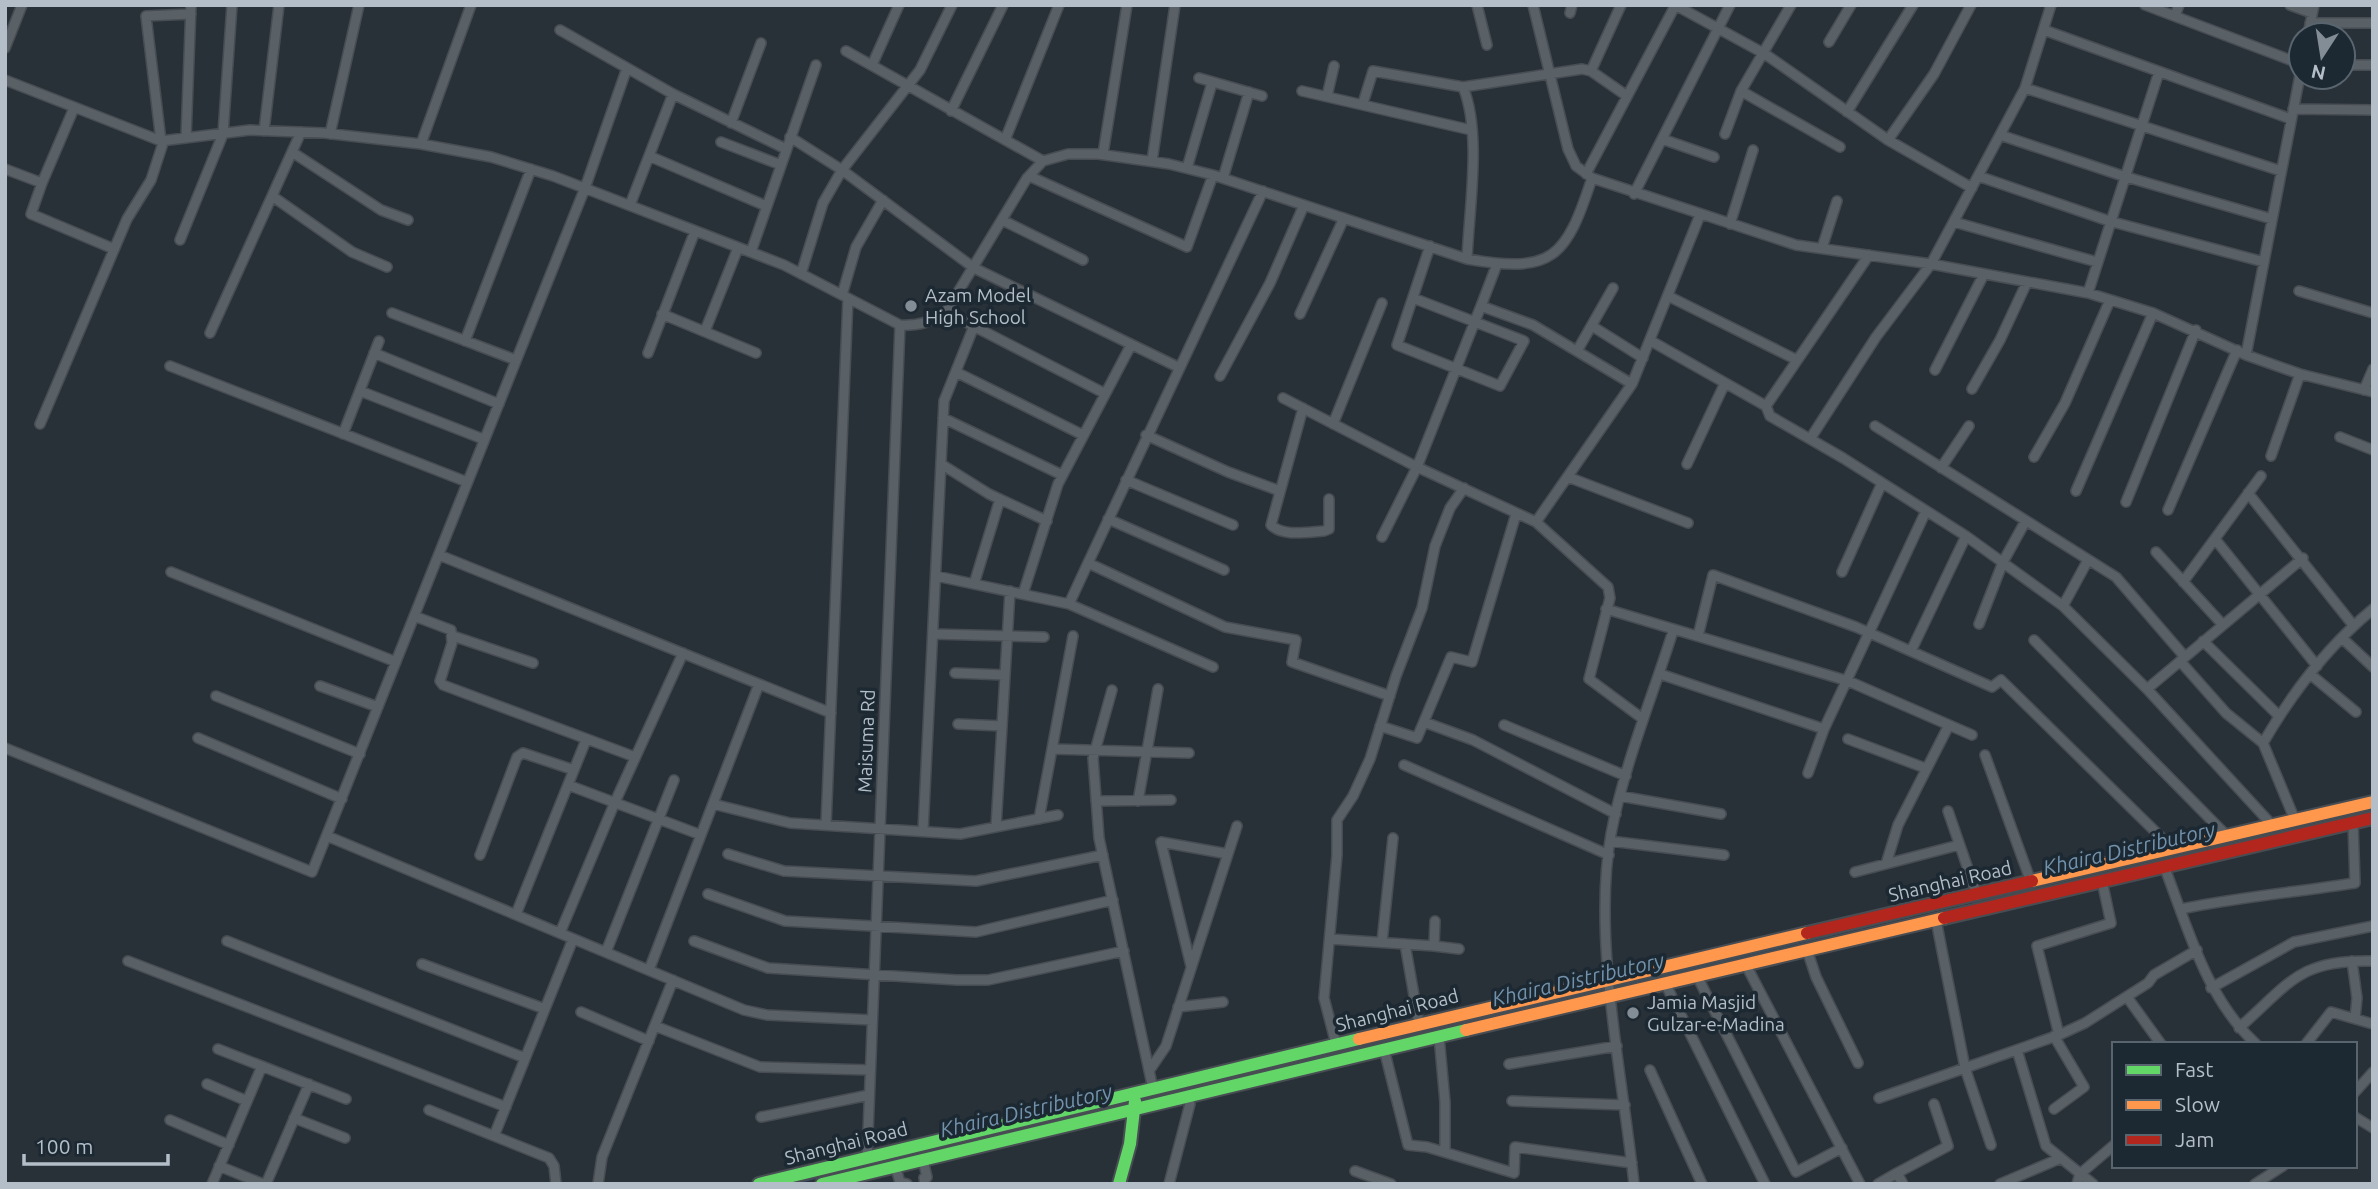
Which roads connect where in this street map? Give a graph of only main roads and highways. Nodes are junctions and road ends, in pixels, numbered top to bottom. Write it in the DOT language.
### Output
graph roads {
  1 [pos="2373,802"];
  2 [pos="2373,818"];
  3 [pos="1610,987"];
  4 [pos="1135,1101"];
  5 [pos="868,1178"];
  6 [pos="759,1184"];
  7 [pos="822,1184"];
  8 [pos="1119,1184"];
  1 -- 3 [label="main road, Shanghai Road"];
  2 -- 3 [label="main road, Shanghai Road"];
  3 -- 4 [label="main road, Shanghai Road"];
  3 -- 4 [label="main road, Shanghai Road"];
  4 -- 5 [label="main road, Shanghai Road"];
  4 -- 6 [label="main road, Shanghai Road"];
  4 -- 8 [label="main road"];
  5 -- 7 [label="main road, Shanghai Road"];
}
